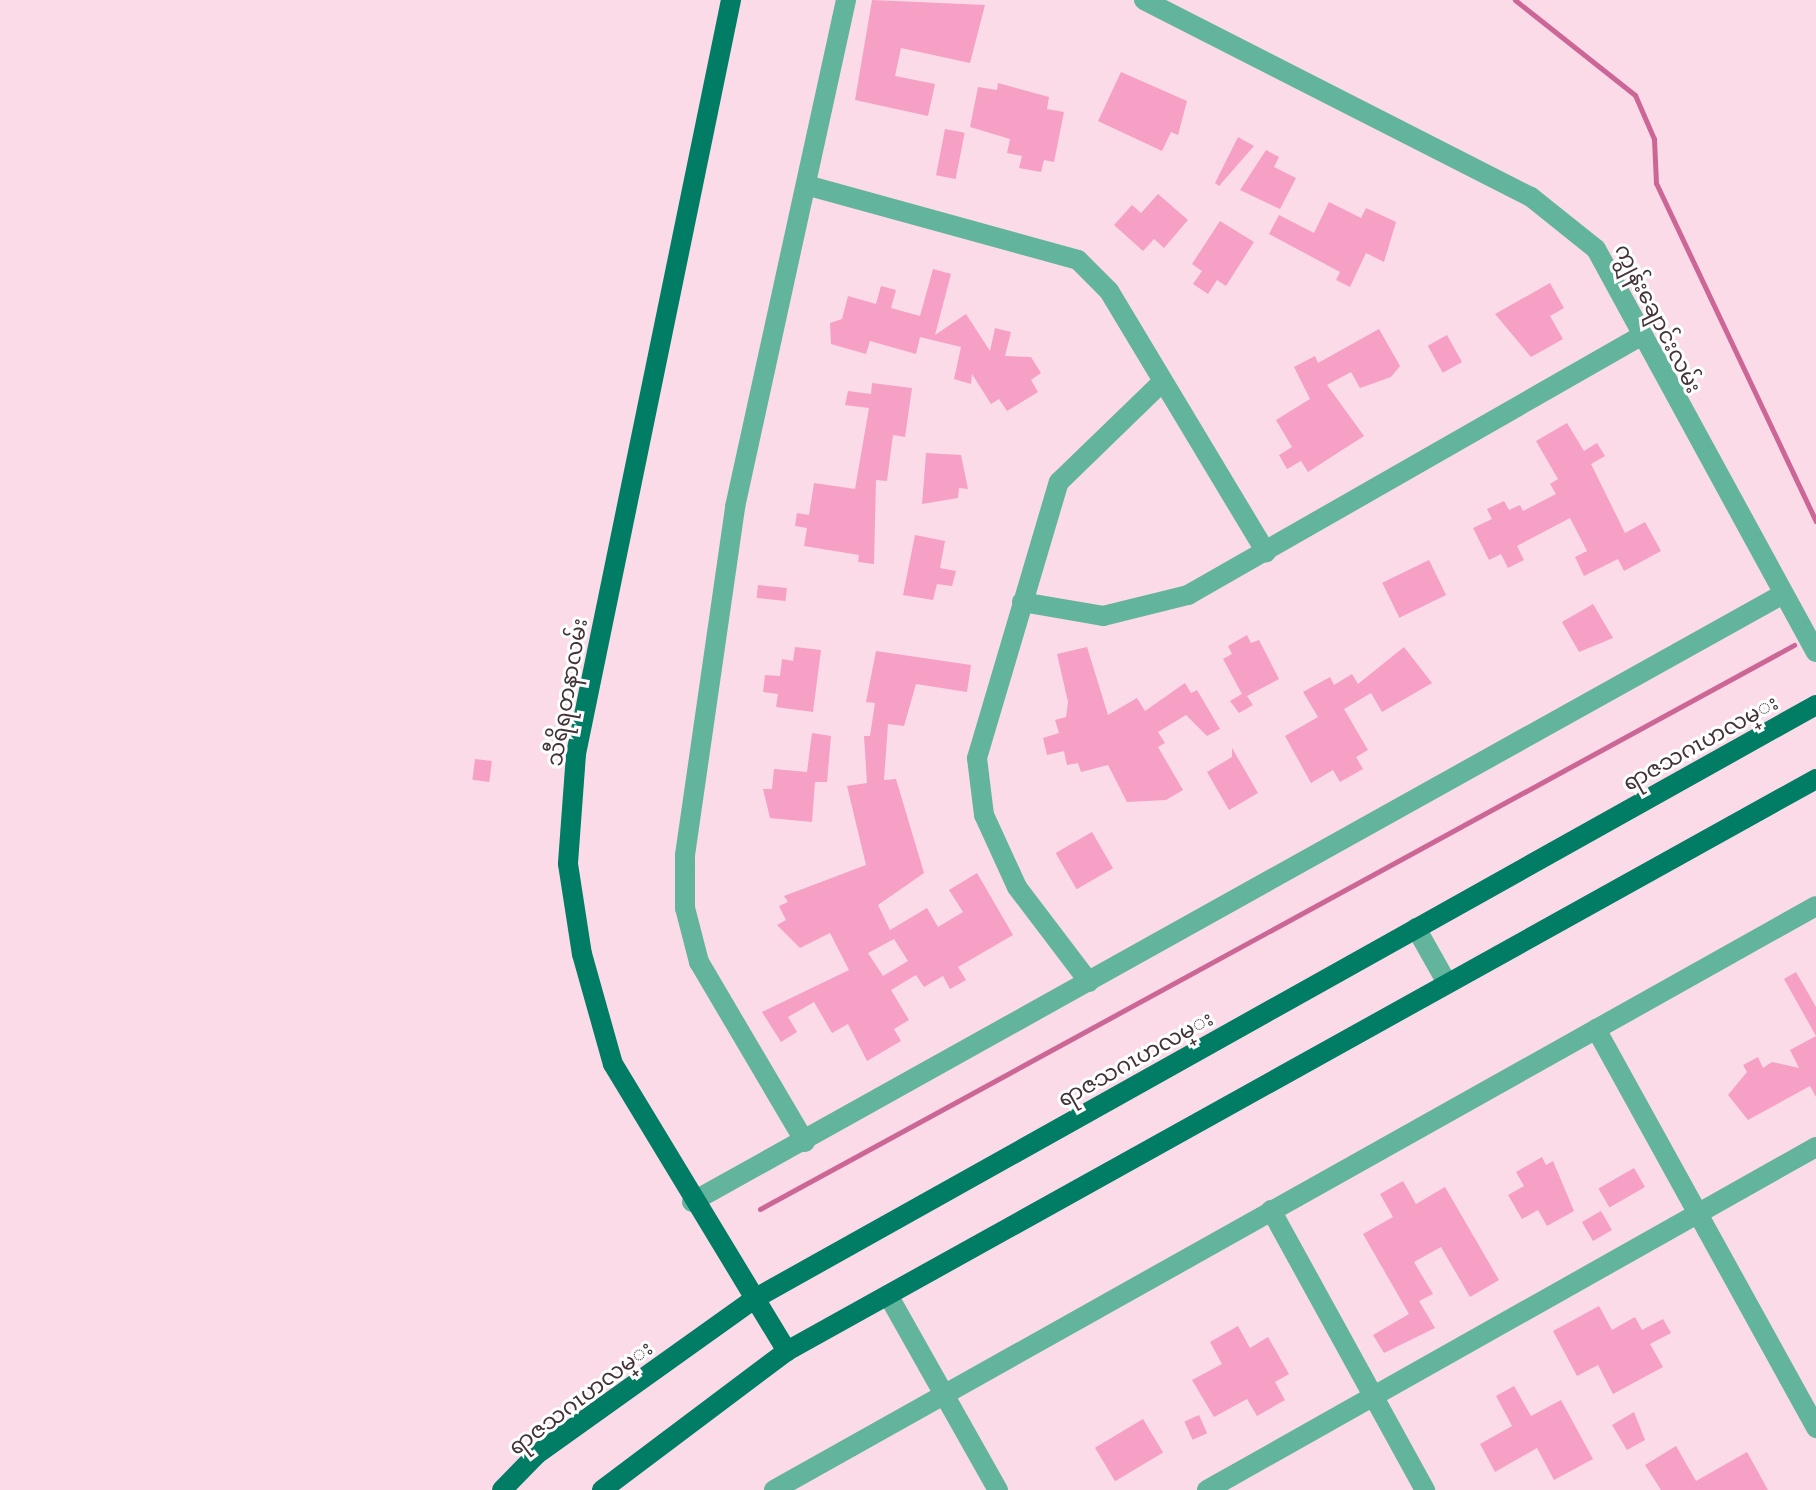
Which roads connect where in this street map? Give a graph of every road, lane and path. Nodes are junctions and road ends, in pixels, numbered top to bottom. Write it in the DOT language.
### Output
graph roads {
  1 [pos="731,0"];
  2 [pos="846,0"];
  3 [pos="1144,0"];
  4 [pos="806,185"];
  5 [pos="1639,337"];
  6 [pos="1160,384"];
  7 [pos="1266,552"];
  8 [pos="1781,595"];
  9 [pos="1022,602"];
  10 [pos="1816,652"];
  11 [pos="1816,705"];
  12 [pos="1816,779"];
  13 [pos="1816,906"];
  14 [pos="1416,928"];
  15 [pos="1089,982"];
  16 [pos="1447,983"];
  17 [pos="1596,1029"];
  18 [pos="805,1142"];
  19 [pos="1816,1147"];
  20 [pos="692,1202"];
  21 [pos="1271,1210"];
  22 [pos="1699,1214"];
  23 [pos="888,1295"];
  24 [pos="754,1299"];
  25 [pos="787,1351"];
  26 [pos="943,1392"];
  27 [pos="1373,1396"];
  28 [pos="1816,1428"];
  29 [pos="502,1490"];
  30 [pos="602,1490"];
  31 [pos="774,1490"];
  32 [pos="998,1490"];
  33 [pos="1207,1490"];
  34 [pos="1425,1490"];
  1 -- 20 [label="main road, သီရိရတနာလမ်း"];
  2 -- 4 [label="street"];
  3 -- 5 [label="street, ကျွန်းချောင်းလမ်း"];
  4 -- 6 [label="street"];
  4 -- 18 [label="street"];
  5 -- 7 [label="street"];
  5 -- 8 [label="street, ကျွန်းချောင်းလမ်း"];
  6 -- 7 [label="street"];
  6 -- 9 [label="street"];
  7 -- 9 [label="street"];
  8 -- 10 [label="street, ကျွန်းချောင်းလမ်း"];
  8 -- 15 [label="street"];
  9 -- 15 [label="street"];
  11 -- 14 [label="main road, ရာဇသဂၤဟလမ္း"];
  12 -- 16 [label="main road"];
  13 -- 17 [label="street"];
  14 -- 16 [label="street"];
  14 -- 24 [label="main road, ရာဇသဂၤဟလမ္း"];
  15 -- 18 [label="street"];
  16 -- 23 [label="main road"];
  17 -- 21 [label="street"];
  17 -- 22 [label="street"];
  18 -- 20 [label="street"];
  19 -- 22 [label="street"];
  20 -- 24 [label="main road, သီရိရတနာလမ်း"];
  21 -- 26 [label="street"];
  21 -- 27 [label="street"];
  22 -- 27 [label="street"];
  22 -- 28 [label="street"];
  23 -- 25 [label="main road"];
  23 -- 26 [label="street"];
  24 -- 25 [label="main road, သီရိရတနာလမ်း"];
  24 -- 29 [label="main road, ရာဇသဂၤဟလမ္း"];
  25 -- 30 [label="main road"];
  26 -- 31 [label="street"];
  26 -- 32 [label="street"];
  27 -- 33 [label="street"];
  27 -- 34 [label="street"];
}
